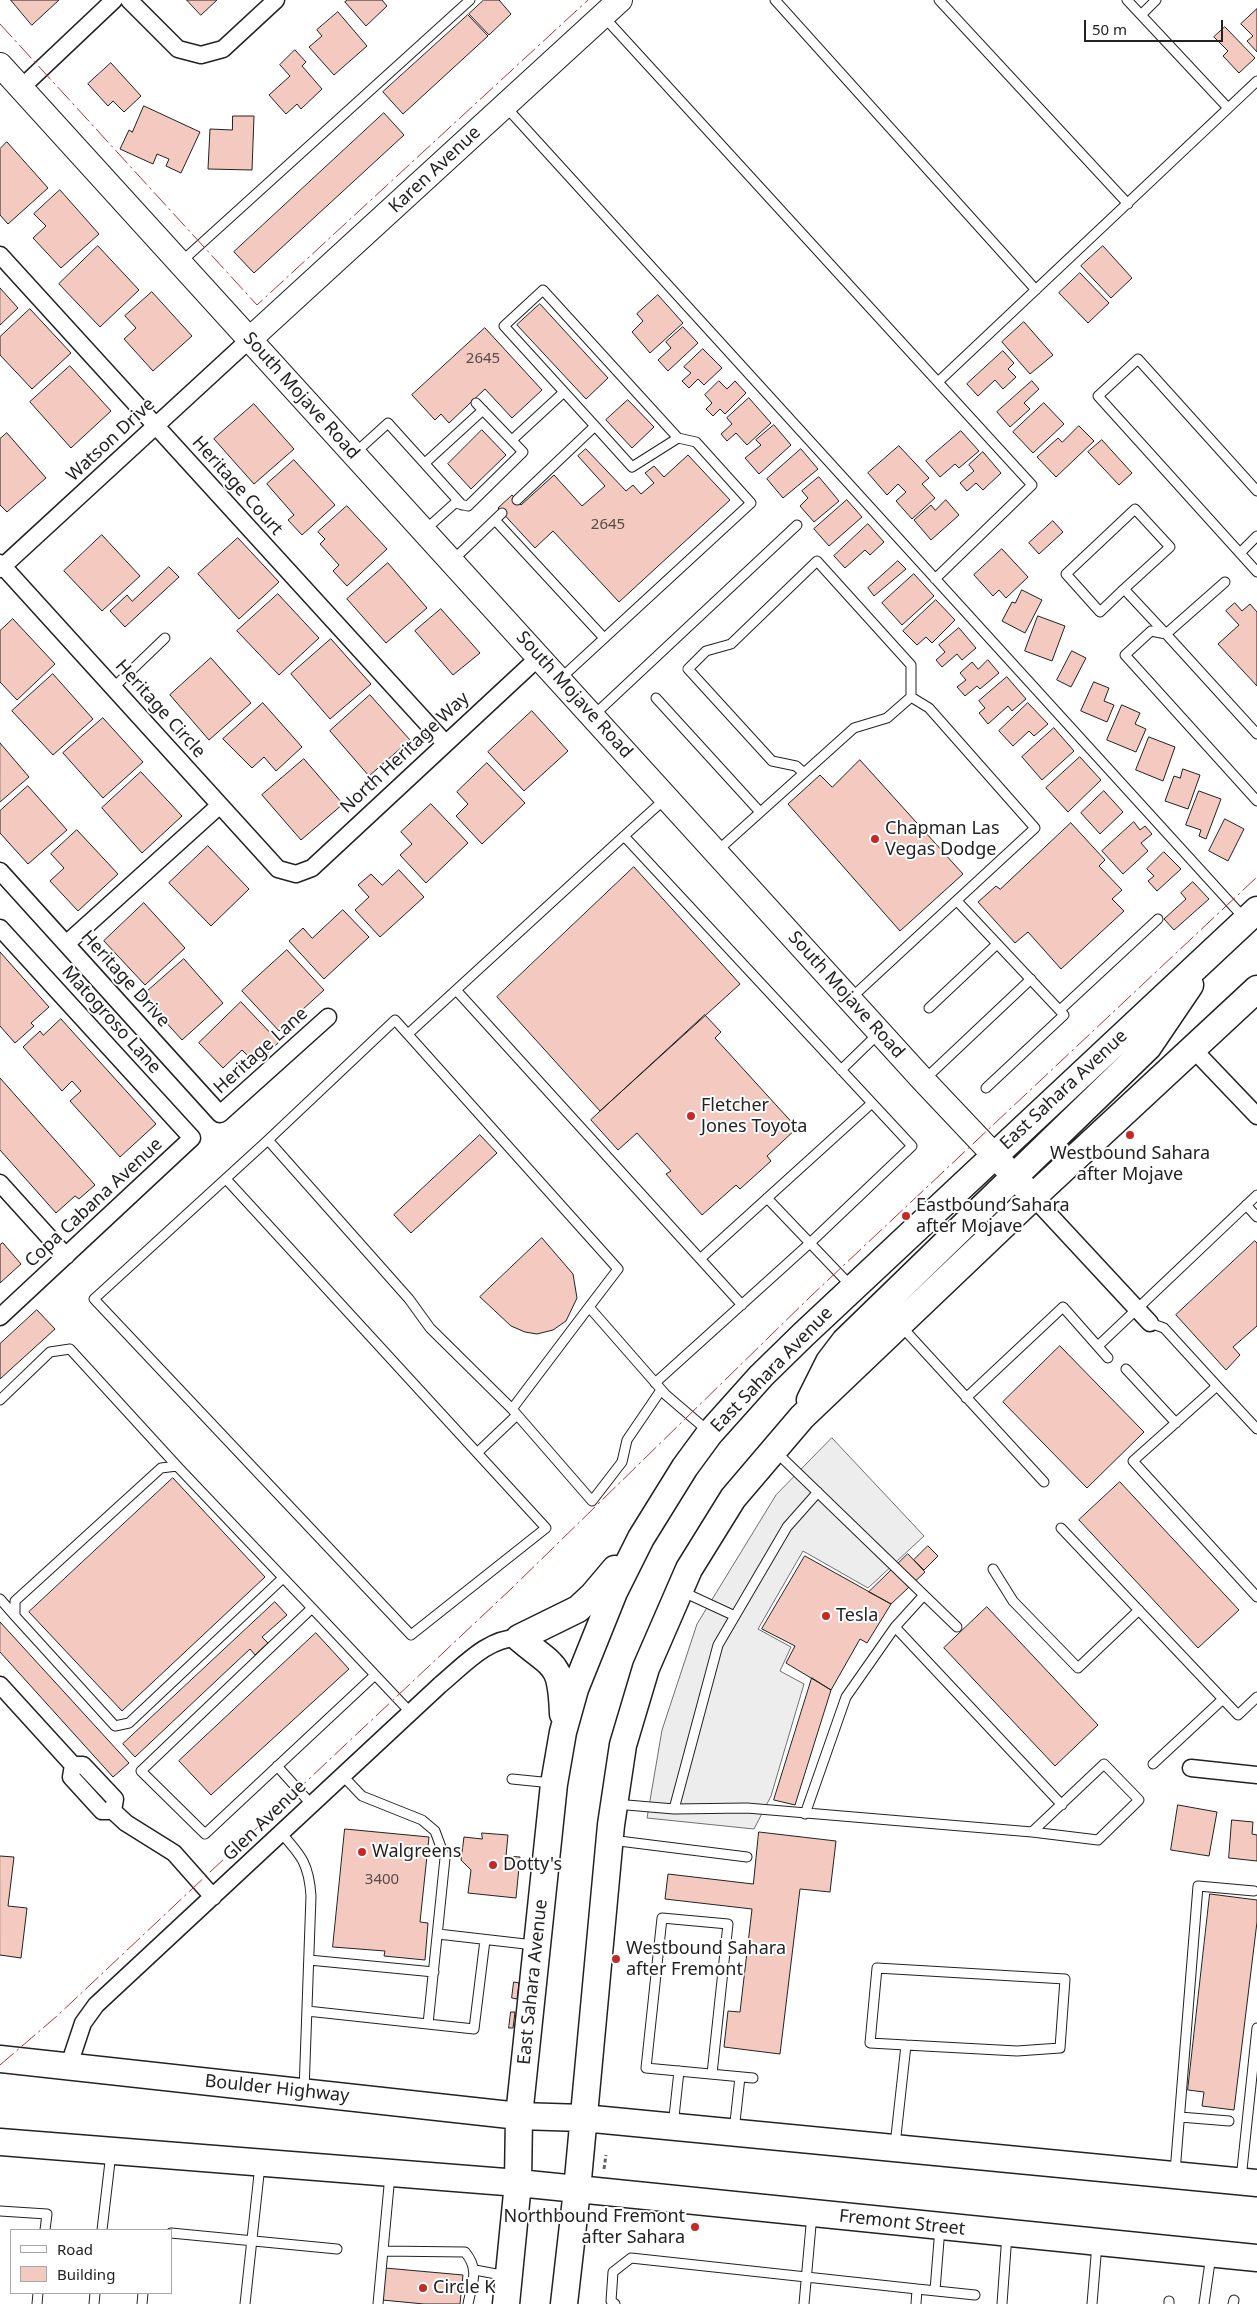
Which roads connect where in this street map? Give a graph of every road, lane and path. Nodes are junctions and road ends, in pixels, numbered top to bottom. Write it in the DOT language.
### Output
graph roads {
  1 [pos="114,0"];
  2 [pos="129,0"];
  3 [pos="276,0"];
  4 [pos="470,0"];
  5 [pos="620,0"];
  6 [pos="775,0"];
  7 [pos="940,0"];
  8 [pos="1127,0"];
  9 [pos="1156,0"];
  10 [pos="1141,15"];
  11 [pos="603,16"];
  12 [pos="0,65"];
  13 [pos="1257,81"];
  14 [pos="21,88"];
  15 [pos="505,106"];
  16 [pos="1228,108"];
  17 [pos="1128,204"];
  18 [pos="0,254"];
  19 [pos="180,263"];
  20 [pos="1036,290"];
  21 [pos="250,339"];
  22 [pos="938,382"];
  23 [pos="564,392"];
  24 [pos="476,403"];
  25 [pos="483,410"];
  26 [pos="156,426"];
  27 [pos="595,426"];
  28 [pos="678,438"];
  29 [pos="512,440"];
  30 [pos="354,454"];
  31 [pos="425,463"];
  32 [pos="1257,491"];
  33 [pos="517,500"];
  34 [pos="462,505"];
  35 [pos="502,513"];
  36 [pos="495,520"];
  37 [pos="797,525"];
  38 [pos="424,531"];
  39 [pos="1257,536"];
  40 [pos="1240,553"];
  41 [pos="452,561"];
  42 [pos="1,566"];
  43 [pos="1257,572"];
  44 [pos="935,579"];
  45 [pos="1225,582"];
  46 [pos="1124,589"];
  47 [pos="1166,634"];
  48 [pos="166,638"];
  49 [pos="604,638"];
  50 [pos="539,657"];
  51 [pos="560,679"];
  52 [pos="113,688"];
  53 [pos="911,697"];
  54 [pos="656,698"];
  55 [pos="593,716"];
  56 [pos="1257,734"];
  57 [pos="445,743"];
  58 [pos="804,773"];
  59 [pos="667,798"];
  60 [pos="1257,801"];
  61 [pos="220,805"];
  62 [pos="760,812"];
  63 [pos="624,836"];
  64 [pos="716,852"];
  65 [pos="0,871"];
  66 [pos="296,874"];
  67 [pos="957,901"];
  68 [pos="1252,916"];
  69 [pos="1158,919"];
  70 [pos="0,928"];
  71 [pos="66,944"];
  72 [pos="998,944"];
  73 [pos="1208,955"];
  74 [pos="1031,979"];
  75 [pos="1257,989"];
  76 [pos="456,990"];
  77 [pos="850,999"];
  78 [pos="929,1008"];
  79 [pos="1060,1010"];
  80 [pos="328,1017"];
  81 [pos="880,1032"];
  82 [pos="408,1034"];
  83 [pos="1194,1049"];
  84 [pos="841,1070"];
  85 [pos="924,1080"];
  86 [pos="986,1088"];
  87 [pos="872,1103"];
  88 [pos="220,1114"];
  89 [pos="1257,1116"];
  90 [pos="192,1138"];
  91 [pos="268,1140"];
  92 [pos="993,1155"];
  93 [pos="1014,1177"];
  94 [pos="226,1179"];
  95 [pos="0,1182"];
  96 [pos="1257,1195"];
  97 [pos="1033,1197"];
  98 [pos="767,1198"];
  99 [pos="1246,1205"];
  100 [pos="1257,1217"];
  101 [pos="810,1243"];
  102 [pos="66,1256"];
  103 [pos="700,1259"];
  104 [pos="853,1288"];
  105 [pos="742,1305"];
  106 [pos="589,1307"];
  107 [pos="1137,1309"];
  108 [pos="0,1317"];
  109 [pos="899,1324"];
  110 [pos="1150,1324"];
  111 [pos="1098,1346"];
  112 [pos="1108,1358"];
  113 [pos="1126,1369"];
  114 [pos="658,1386"];
  115 [pos="1217,1386"];
  116 [pos="966,1398"];
  117 [pos="0,1400"];
  118 [pos="514,1412"];
  119 [pos="802,1417"];
  120 [pos="1176,1423"];
  121 [pos="1257,1429"];
  122 [pos="710,1433"];
  123 [pos="773,1449"];
  124 [pos="477,1453"];
  125 [pos="177,1466"];
  126 [pos="1044,1482"];
  127 [pos="818,1492"];
  128 [pos="1060,1528"];
  129 [pos="641,1538"];
  130 [pos="993,1569"];
  131 [pos="283,1578"];
  132 [pos="679,1590"];
  133 [pos="924,1595"];
  134 [pos="1257,1597"];
  135 [pos="0,1599"];
  136 [pos="312,1608"];
  137 [pos="1139,1610"];
  138 [pos="15,1616"];
  139 [pos="735,1616"];
  140 [pos="895,1626"];
  141 [pos="957,1627"];
  142 [pos="520,1638"];
  143 [pos="375,1675"];
  144 [pos="0,1685"];
  145 [pos="1257,1698"];
  146 [pos="1223,1699"];
  147 [pos="410,1712"];
  148 [pos="563,1732"];
  149 [pos="1153,1764"];
  150 [pos="72,1765"];
  151 [pos="277,1766"];
  152 [pos="1191,1768"];
  153 [pos="1257,1774"];
  154 [pos="342,1775"];
  155 [pos="512,1779"];
  156 [pos="554,1784"];
  157 [pos="106,1791"];
  158 [pos="94,1802"];
  159 [pos="311,1804"];
  160 [pos="614,1804"];
  161 [pos="1062,1804"];
  162 [pos="674,1809"];
  163 [pos="113,1811"];
  164 [pos="805,1814"];
  165 [pos="1032,1832"];
  166 [pos="281,1834"];
  167 [pos="609,1840"];
  168 [pos="747,1857"];
  169 [pos="1254,1891"];
  170 [pos="213,1897"];
  171 [pos="438,1934"];
  172 [pos="485,1940"];
  173 [pos="537,1945"];
  174 [pos="309,1960"];
  175 [pos="434,1972"];
  176 [pos="307,2011"];
  177 [pos="428,2024"];
  178 [pos="1257,2028"];
  179 [pos="906,2045"];
  180 [pos="0,2058"];
  181 [pos="68,2065"];
  182 [pos="679,2071"];
  183 [pos="712,2074"];
  184 [pos="740,2077"];
  185 [pos="753,2078"];
  186 [pos="304,2092"];
  187 [pos="519,2116"];
  188 [pos="1180,2117"];
  189 [pos="1252,2117"];
  190 [pos="583,2118"];
  191 [pos="1229,2121"];
  192 [pos="673,2127"];
  193 [pos="734,2133"];
  194 [pos="0,2142"];
  195 [pos="894,2148"];
  196 [pos="111,2152"];
  197 [pos="606,2154"];
  198 [pos="260,2164"];
  199 [pos="604,2169"];
  200 [pos="390,2173"];
  201 [pos="1175,2175"];
  202 [pos="1249,2182"];
  203 [pos="518,2183"];
  204 [pos="577,2190"];
  205 [pos="0,2211"];
  206 [pos="812,2214"];
  207 [pos="941,2227"];
  208 [pos="45,2229"];
  209 [pos="102,2229"];
  210 [pos="172,2233"];
  211 [pos="1007,2234"];
  212 [pos="252,2240"];
  213 [pos="1097,2242"];
  214 [pos="337,2249"];
  215 [pos="383,2251"];
  216 [pos="1211,2254"];
  217 [pos="1257,2258"];
  218 [pos="475,2270"];
  219 [pos="509,2276"];
  220 [pos="806,2278"];
  221 [pos="917,2289"];
  222 [pos="935,2290"];
  223 [pos="974,2294"];
  224 [pos="245,2304"];
  225 [pos="378,2304"];
  226 [pos="468,2304"];
  227 [pos="506,2304"];
  228 [pos="564,2304"];
  229 [pos="616,2304"];
  230 [pos="804,2304"];
  231 [pos="916,2304"];
  232 [pos="1002,2304"];
  233 [pos="1092,2304"];
  234 [pos="1204,2304"];
  1 -- 14 [label="street"];
  2 -- 3 [label="street"];
  4 -- 19 [label="lane"];
  5 -- 11 [label="street, Karen Avenue"];
  6 -- 20 [label="lane"];
  7 -- 17 [label="lane"];
  8 -- 10 [label="lane"];
  9 -- 10 [label="lane"];
  10 -- 16 [label="lane"];
  11 -- 15 [label="street, Karen Avenue"];
  11 -- 22 [label="lane"];
  12 -- 14 [label="street, South Mojave Road"];
  13 -- 16 [label="lane"];
  14 -- 19 [label="street, South Mojave Road"];
  15 -- 21 [label="street, Karen Avenue"];
  15 -- 44 [label="lane"];
  16 -- 17 [label="lane"];
  17 -- 20 [label="lane"];
  18 -- 26 [label="street, Heritage Court"];
  19 -- 21 [label="street, South Mojave Road"];
  20 -- 22 [label="lane"];
  21 -- 26 [label="street, Watson Drive"];
  21 -- 30 [label="street, South Mojave Road"];
  22 -- 44 [label="lane"];
  23 -- 27 [label="lane"];
  23 -- 28 [label="lane"];
  23 -- 29 [label="lane"];
  24 -- 25 [label="lane"];
  25 -- 29 [label="lane"];
  25 -- 31 [label="lane"];
  26 -- 42 [label="street, Watson Drive"];
  26 -- 57 [label="street, Heritage Court"];
  27 -- 28 [label="lane"];
  27 -- 33 [label="lane"];
  28 -- 49 [label="lane"];
  29 -- 34 [label="lane"];
  30 -- 31 [label="lane"];
  30 -- 38 [label="street, South Mojave Road"];
  31 -- 34 [label="lane"];
  32 -- 40 [label="lane"];
  34 -- 38 [label="lane"];
  35 -- 36 [label="lane"];
  36 -- 41 [label="lane"];
  36 -- 49 [label="lane"];
  37 -- 55 [label="lane"];
  38 -- 41 [label="street, South Mojave Road"];
  39 -- 40 [label="lane"];
  40 -- 43 [label="lane"];
  41 -- 50 [label="street, South Mojave Road"];
  42 -- 52 [label="street, Heritage Circle"];
  44 -- 68 [label="lane"];
  45 -- 47 [label="lane"];
  46 -- 46 [label="lane"];
  46 -- 47 [label="lane"];
  47 -- 56 [label="lane"];
  47 -- 60 [label="lane"];
  48 -- 52 [label="lane"];
  49 -- 51 [label="lane"];
  50 -- 51 [label="street, South Mojave Road"];
  50 -- 57 [label="street, North Heritage Way"];
  51 -- 55 [label="street, South Mojave Road"];
  52 -- 61 [label="street, Heritage Circle"];
  53 -- 58 [label="lane"];
  53 -- 58 [label="lane"];
  53 -- 67 [label="lane"];
  54 -- 62 [label="lane"];
  55 -- 59 [label="street, South Mojave Road"];
  57 -- 66 [label="street, North Heritage Way"];
  58 -- 62 [label="lane"];
  59 -- 63 [label="lane"];
  59 -- 64 [label="street, South Mojave Road"];
  61 -- 66 [label="street, Heritage Circle"];
  61 -- 71 [label="street"];
  62 -- 64 [label="lane"];
  63 -- 76 [label="lane"];
  63 -- 84 [label="lane"];
  64 -- 77 [label="street, South Mojave Road"];
  65 -- 71 [label="street, Heritage Drive"];
  67 -- 72 [label="lane"];
  67 -- 77 [label="lane"];
  68 -- 73 [label="main road, East Sahara Avenue"];
  69 -- 79 [label="lane"];
  70 -- 90 [label="street, Matogroso Lane"];
  71 -- 88 [label="street, Heritage Drive"];
  72 -- 74 [label="lane"];
  72 -- 78 [label="lane"];
  73 -- 92 [label="main road, East Sahara Avenue"];
  73 -- 93 [label="main road"];
  74 -- 79 [label="lane"];
  74 -- 85 [label="lane"];
  75 -- 83 [label="main road"];
  76 -- 82 [label="lane"];
  76 -- 103 [label="lane"];
  77 -- 81 [label="street, South Mojave Road"];
  79 -- 86 [label="lane"];
  80 -- 88 [label="street, Heritage Lane"];
  81 -- 84 [label="lane"];
  81 -- 85 [label="street, South Mojave Road"];
  82 -- 91 [label="lane"];
  82 -- 106 [label="lane"];
  83 -- 89 [label="street"];
  83 -- 97 [label="main road"];
  84 -- 87 [label="lane"];
  85 -- 92 [label="street, South Mojave Road"];
  87 -- 98 [label="lane"];
  87 -- 101 [label="lane"];
  90 -- 102 [label="street, Copa Cabana Avenue"];
  91 -- 94 [label="lane"];
  91 -- 118 [label="lane"];
  92 -- 93 [label="street, South Mojave Road"];
  92 -- 104 [label="main road, East Sahara Avenue"];
  93 -- 97 [label="street, South Mojave Road"];
  93 -- 119 [label="main road"];
  94 -- 124 [label="lane"];
  94 -- 124 [label="lane"];
  95 -- 102 [label="street"];
  96 -- 99 [label="lane"];
  97 -- 107 [label="street, South Mojave Road"];
  97 -- 109 [label="main road"];
  98 -- 101 [label="lane"];
  98 -- 103 [label="lane"];
  99 -- 100 [label="lane"];
  99 -- 107 [label="lane"];
  101 -- 104 [label="lane"];
  101 -- 105 [label="lane"];
  102 -- 108 [label="street, Copa Cabana Avenue"];
  103 -- 105 [label="lane"];
  104 -- 122 [label="main road, East Sahara Avenue"];
  105 -- 114 [label="lane"];
  106 -- 114 [label="lane"];
  106 -- 118 [label="lane"];
  107 -- 110 [label="street, South Mojave Road"];
  107 -- 111 [label="lane"];
  109 -- 116 [label="lane"];
  109 -- 119 [label="main road"];
  110 -- 115 [label="lane"];
  111 -- 112 [label="lane"];
  111 -- 116 [label="lane"];
  113 -- 120 [label="lane"];
  114 -- 118 [label="lane"];
  114 -- 122 [label="lane"];
  115 -- 120 [label="lane"];
  115 -- 121 [label="lane"];
  116 -- 126 [label="lane"];
  117 -- 125 [label="lane"];
  118 -- 124 [label="lane"];
  119 -- 123 [label="main road"];
  120 -- 134 [label="lane"];
  122 -- 129 [label="main road, East Sahara Avenue"];
  123 -- 127 [label="lane"];
  123 -- 132 [label="main road"];
  125 -- 131 [label="lane"];
  125 -- 138 [label="lane"];
  127 -- 133 [label="lane"];
  127 -- 139 [label="lane"];
  128 -- 137 [label="lane"];
  129 -- 142 [label="main road"];
  129 -- 148 [label="main road, East Sahara Avenue"];
  130 -- 137 [label="lane"];
  131 -- 136 [label="lane"];
  131 -- 138 [label="lane"];
  132 -- 139 [label="lane"];
  132 -- 160 [label="main road"];
  133 -- 140 [label="lane"];
  133 -- 141 [label="lane"];
  135 -- 138 [label="lane"];
  136 -- 143 [label="lane"];
  136 -- 151 [label="lane"];
  137 -- 146 [label="lane"];
  139 -- 162 [label="lane"];
  140 -- 161 [label="lane"];
  140 -- 164 [label="lane"];
  142 -- 147 [label="street, Glen Avenue"];
  142 -- 148 [label="main road"];
  143 -- 147 [label="lane"];
  143 -- 151 [label="lane"];
  144 -- 150 [label="street"];
  145 -- 146 [label="lane"];
  146 -- 149 [label="lane"];
  147 -- 154 [label="street, Glen Avenue"];
  148 -- 156 [label="main road, East Sahara Avenue"];
  150 -- 157 [label="street"];
  150 -- 158 [label="street"];
  151 -- 159 [label="lane"];
  152 -- 153 [label="street"];
  154 -- 159 [label="street, Glen Avenue"];
  154 -- 171 [label="lane"];
  155 -- 156 [label="lane"];
  156 -- 173 [label="main road, East Sahara Avenue"];
  157 -- 158 [label="lane"];
  157 -- 163 [label="street"];
  158 -- 163 [label="street"];
  159 -- 166 [label="street, Glen Avenue"];
  160 -- 162 [label="lane"];
  160 -- 167 [label="main road"];
  161 -- 165 [label="lane"];
  161 -- 165 [label="lane"];
  162 -- 164 [label="lane"];
  163 -- 170 [label="street"];
  164 -- 165 [label="lane"];
  166 -- 170 [label="street, Glen Avenue"];
  166 -- 174 [label="lane"];
  167 -- 168 [label="lane"];
  167 -- 190 [label="main road"];
  169 -- 188 [label="lane"];
  170 -- 181 [label="street, Glen Avenue"];
  171 -- 172 [label="lane"];
  171 -- 175 [label="lane"];
  172 -- 173 [label="lane"];
  172 -- 177 [label="lane"];
  173 -- 187 [label="main road, East Sahara Avenue"];
  174 -- 175 [label="lane"];
  174 -- 176 [label="lane"];
  175 -- 177 [label="lane"];
  176 -- 177 [label="lane"];
  176 -- 186 [label="lane"];
  178 -- 189 [label="lane"];
  179 -- 179 [label="lane"];
  179 -- 195 [label="lane"];
  180 -- 181 [label="main road, Boulder Highway"];
  181 -- 186 [label="main road, Boulder Highway"];
  182 -- 183 [label="lane"];
  182 -- 183 [label="lane"];
  182 -- 192 [label="lane"];
  183 -- 184 [label="lane"];
  184 -- 185 [label="lane"];
  184 -- 193 [label="lane"];
  186 -- 187 [label="main road, Boulder Highway"];
  187 -- 190 [label="main road, Boulder Highway"];
  187 -- 203 [label="main road, East Sahara Avenue"];
  188 -- 191 [label="lane"];
  188 -- 201 [label="lane"];
  189 -- 202 [label="lane"];
  190 -- 192 [label="main road"];
  190 -- 204 [label="main road"];
  192 -- 193 [label="main road"];
  193 -- 195 [label="main road"];
  194 -- 196 [label="main road"];
  195 -- 201 [label="main road"];
  196 -- 198 [label="main road"];
  196 -- 209 [label="lane"];
  197 -- 199 [label="path"];
  198 -- 200 [label="main road"];
  198 -- 212 [label="lane"];
  200 -- 203 [label="main road"];
  200 -- 215 [label="lane"];
  201 -- 202 [label="main road"];
  203 -- 204 [label="main road, Fremont Street"];
  203 -- 219 [label="main road, East Sahara Avenue"];
  204 -- 206 [label="main road, Fremont Street"];
  204 -- 228 [label="main road"];
  205 -- 208 [label="lane"];
  206 -- 207 [label="main road, Fremont Street"];
  206 -- 220 [label="lane"];
  207 -- 211 [label="main road, Fremont Street"];
  207 -- 222 [label="lane"];
  210 -- 212 [label="lane"];
  211 -- 213 [label="main road, Fremont Street"];
  211 -- 232 [label="lane"];
  212 -- 214 [label="lane"];
  212 -- 224 [label="lane"];
  213 -- 216 [label="main road, Fremont Street"];
  213 -- 233 [label="lane"];
  215 -- 218 [label="lane"];
  215 -- 225 [label="lane"];
  216 -- 217 [label="main road, Fremont Street"];
  216 -- 234 [label="lane"];
  218 -- 219 [label="lane"];
  218 -- 226 [label="lane"];
  219 -- 227 [label="main road, East Sahara Avenue"];
  220 -- 221 [label="lane"];
  220 -- 229 [label="lane"];
  220 -- 230 [label="lane"];
  221 -- 222 [label="lane"];
  221 -- 231 [label="lane"];
  222 -- 223 [label="lane"];
}
